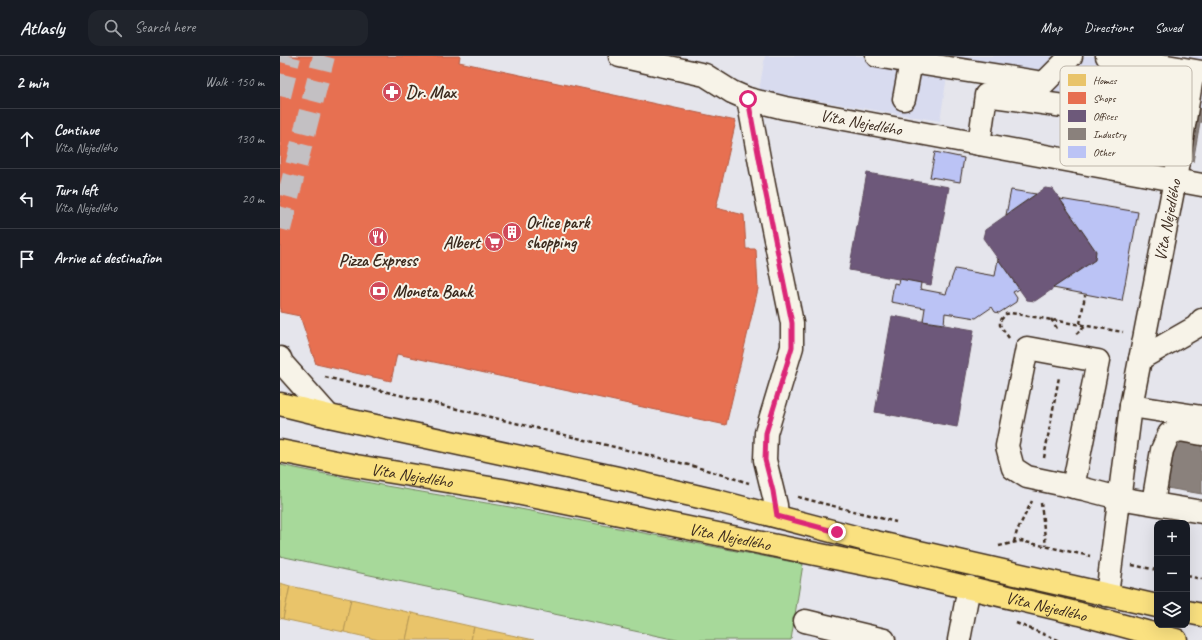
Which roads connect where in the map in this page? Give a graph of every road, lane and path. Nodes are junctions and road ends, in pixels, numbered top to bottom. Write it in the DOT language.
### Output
graph roads {
  1 [pos="620,56"];
  2 [pos="877,56"];
  3 [pos="1071,56"];
  4 [pos="1107,56"];
  5 [pos="911,62"];
  6 [pos="1061,66"];
  7 [pos="1167,66"];
  8 [pos="1060,67"];
  9 [pos="1197,71"];
  10 [pos="1192,96"];
  11 [pos="748,99"];
  12 [pos="904,99"];
  13 [pos="1060,105"];
  14 [pos="979,144"];
  15 [pos="1060,159"];
  16 [pos="1099,166"];
  17 [pos="1178,166"];
  18 [pos="1175,180"];
  19 [pos="1202,185"];
  20 [pos="1085,295"];
  21 [pos="1202,320"];
  22 [pos="1080,324"];
  23 [pos="1004,332"];
  24 [pos="1145,336"];
  25 [pos="1064,355"];
  26 [pos="280,358"];
  27 [pos="1140,359"];
  28 [pos="325,377"];
  29 [pos="280,404"];
  30 [pos="1131,406"];
  31 [pos="329,416"];
  32 [pos="1202,417"];
  33 [pos="1202,434"];
  34 [pos="280,451"];
  35 [pos="1039,484"];
  36 [pos="1073,487"];
  37 [pos="773,491"];
  38 [pos="1120,498"];
  39 [pos="1153,503"];
  40 [pos="1202,512"];
  41 [pos="777,516"];
  42 [pos="903,524"];
  43 [pos="1014,543"];
  44 [pos="1046,546"];
  45 [pos="995,547"];
  46 [pos="1111,561"];
  47 [pos="1154,569"];
  48 [pos="1190,577"];
  49 [pos="1202,579"];
  50 [pos="969,587"];
  51 [pos="1107,595"];
  52 [pos="1154,605"];
  53 [pos="1190,613"];
  54 [pos="1202,615"];
  55 [pos="806,621"];
  56 [pos="884,640"];
  57 [pos="959,640"];
  58 [pos="1176,640"];
  1 -- 11 [label="street, Víta Nejedlého"];
  2 -- 5 [label="street"];
  3 -- 6 [label="street"];
  4 -- 7 [label="street"];
  5 -- 8 [label="street"];
  5 -- 12 [label="street"];
  9 -- 10 [label="street"];
  11 -- 14 [label="street, Víta Nejedlého"];
  11 -- 37 [label="street, Víta Nejedlého"];
  13 -- 14 [label="street"];
  14 -- 15 [label="street, Víta Nejedlého"];
  16 -- 18 [label="street, Víta Nejedlého"];
  17 -- 18 [label="street"];
  18 -- 19 [label="street"];
  18 -- 24 [label="street, Víta Nejedlého"];
  20 -- 22 [label="path"];
  21 -- 27 [label="street"];
  22 -- 23 [label="path"];
  22 -- 24 [label="path"];
  24 -- 27 [label="street, Víta Nejedlého"];
  25 -- 35 [label="path"];
  25 -- 35 [label="street"];
  25 -- 36 [label="street"];
  26 -- 31 [label="street"];
  27 -- 30 [label="street, Víta Nejedlého"];
  28 -- 37 [label="path"];
  29 -- 31 [label="main road, Víta Nejedlého"];
  30 -- 32 [label="street"];
  30 -- 38 [label="street, Víta Nejedlého"];
  31 -- 41 [label="main road, Víta Nejedlého"];
  33 -- 39 [label="street"];
  34 -- 50 [label="main road, Víta Nejedlého"];
  35 -- 36 [label="street"];
  35 -- 43 [label="path"];
  35 -- 44 [label="path"];
  36 -- 38 [label="street"];
  37 -- 41 [label="street, Víta Nejedlého"];
  37 -- 42 [label="path"];
  38 -- 39 [label="street"];
  38 -- 46 [label="street, Víta Nejedlého"];
  39 -- 40 [label="street"];
  41 -- 51 [label="main road, Víta Nejedlého"];
  43 -- 44 [label="path"];
  43 -- 45 [label="path"];
  44 -- 46 [label="path"];
  46 -- 47 [label="path"];
  46 -- 51 [label="street, Víta Nejedlého"];
  48 -- 49 [label="path"];
  50 -- 57 [label="street"];
  50 -- 58 [label="main road, Víta Nejedlého"];
  51 -- 52 [label="main road, Víta Nejedlého"];
  53 -- 54 [label="main road"];
  55 -- 56 [label="street"];
}
